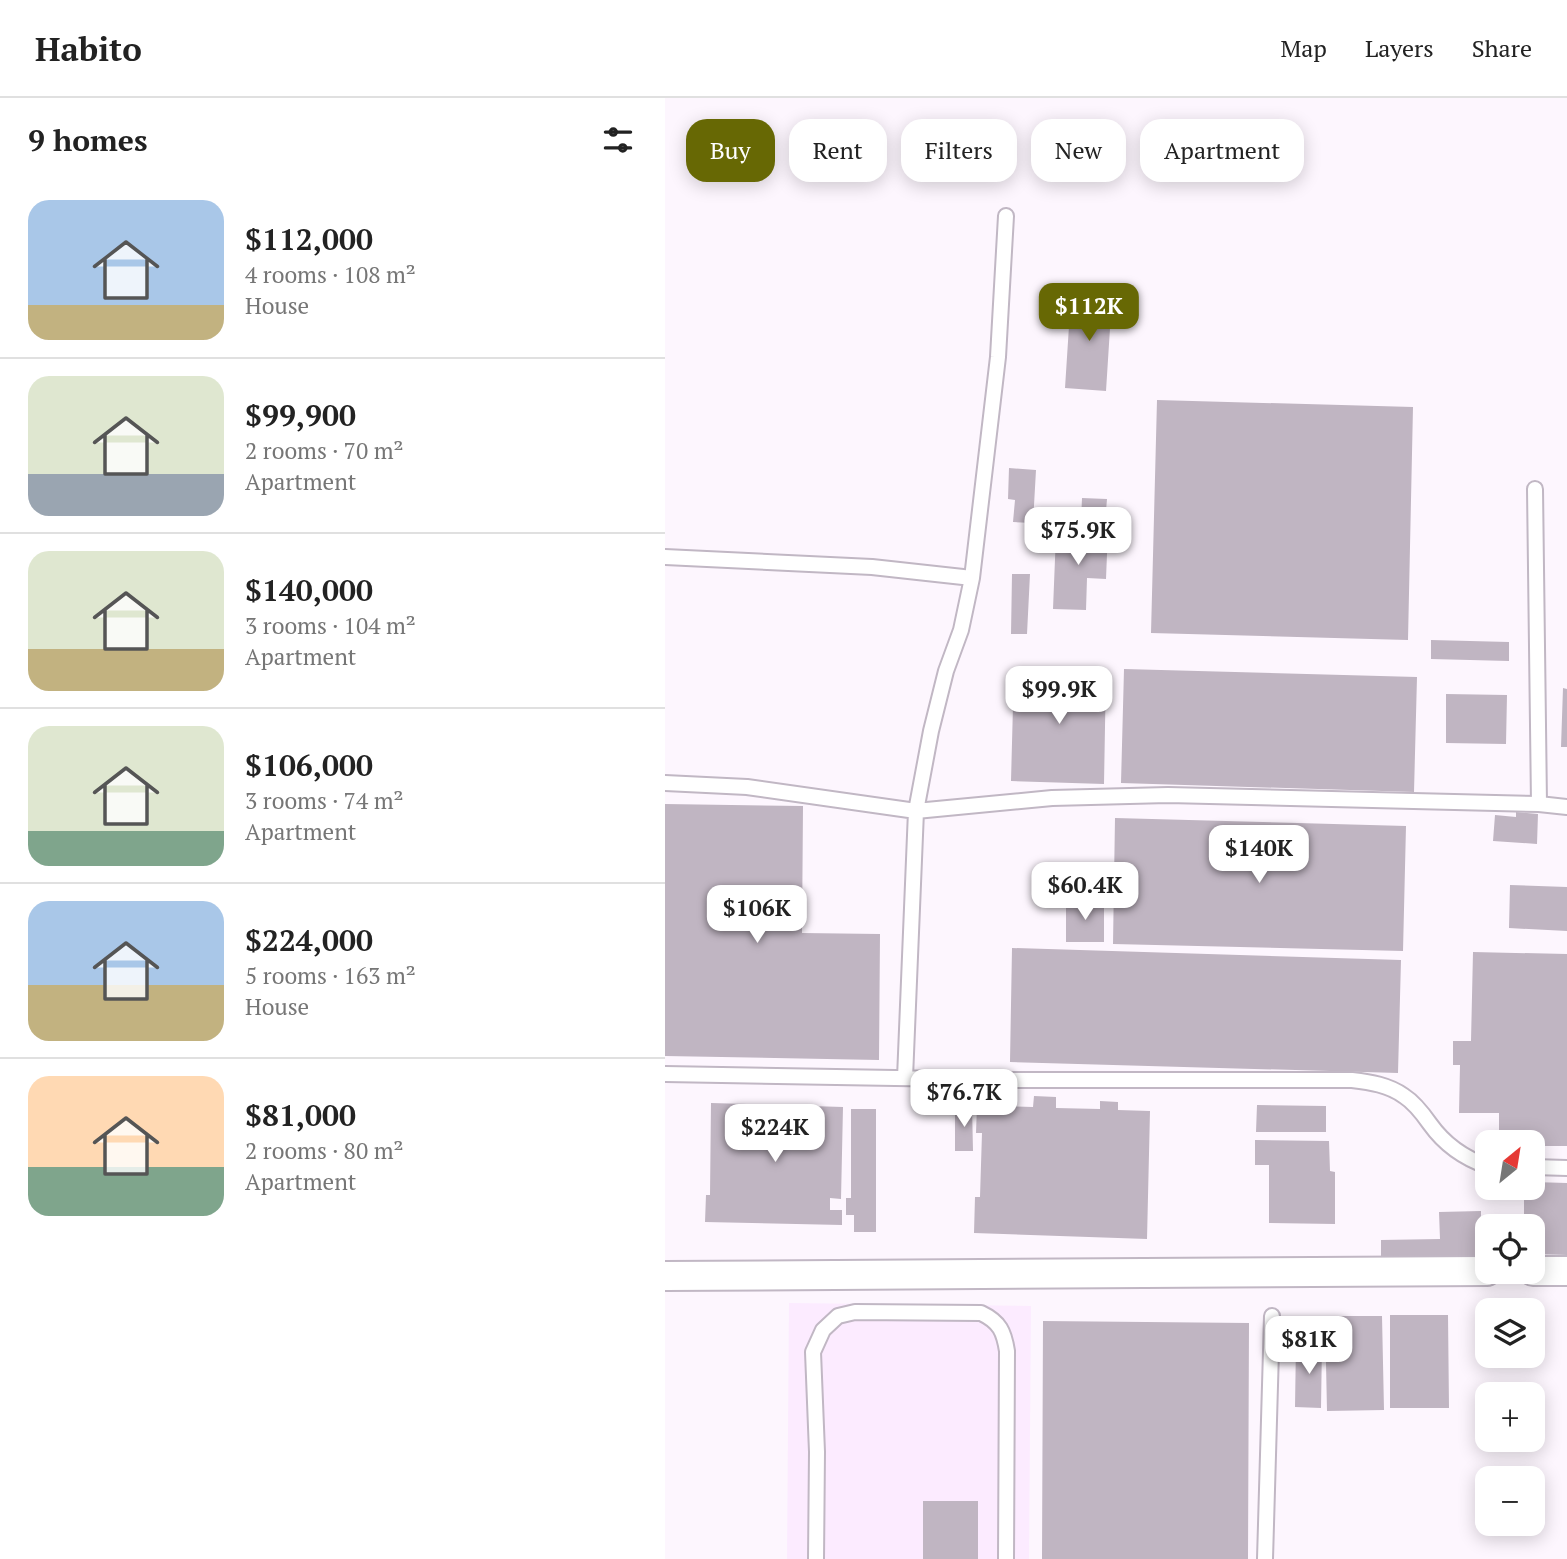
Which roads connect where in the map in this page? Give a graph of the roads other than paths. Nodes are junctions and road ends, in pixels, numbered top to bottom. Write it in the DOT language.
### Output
graph roads {
  1 [pos="1006,216"];
  2 [pos="1535,489"];
  3 [pos="665,557"];
  4 [pos="972,578"];
  5 [pos="665,783"];
  6 [pos="1539,804"];
  7 [pos="1567,807"];
  8 [pos="916,811"];
  9 [pos="665,1074"];
  10 [pos="905,1078"];
  11 [pos="1475,1162"];
  12 [pos="1545,1167"];
  13 [pos="1567,1168"];
  14 [pos="1475,1271"];
  15 [pos="1545,1271"];
  16 [pos="1567,1271"];
  17 [pos="665,1276"];
  18 [pos="1272,1316"];
  19 [pos="816,1559"];
  20 [pos="1006,1559"];
  21 [pos="1265,1559"];
  1 -- 4 [label="lane"];
  2 -- 6 [label="lane"];
  3 -- 4 [label="lane"];
  4 -- 8 [label="lane"];
  5 -- 8 [label="lane"];
  6 -- 7 [label="lane"];
  6 -- 8 [label="lane"];
  8 -- 10 [label="lane"];
  9 -- 10 [label="lane"];
  10 -- 11 [label="lane"];
  12 -- 13 [label="lane"];
  14 -- 17 [label="street"];
  15 -- 16 [label="street"];
  18 -- 21 [label="lane"];
  19 -- 20 [label="lane"];
}
